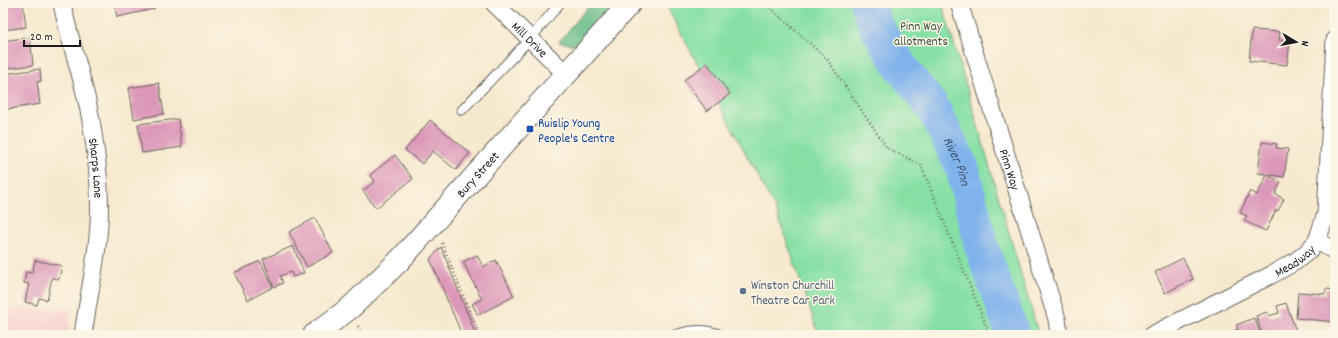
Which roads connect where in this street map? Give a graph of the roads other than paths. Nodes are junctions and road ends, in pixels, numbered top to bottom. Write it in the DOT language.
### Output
graph roads {
  1 [pos="62,3"];
  2 [pos="494,3"];
  3 [pos="560,3"];
  4 [pos="630,3"];
  5 [pos="959,3"];
  6 [pos="530,39"];
  7 [pos="1335,40"];
  8 [pos="567,75"];
  9 [pos="462,110"];
  10 [pos="1317,241"];
  11 [pos="1335,251"];
  12 [pos="83,335"];
  13 [pos="314,335"];
  14 [pos="675,335"];
  15 [pos="721,335"];
  16 [pos="1059,335"];
  17 [pos="1152,335"];
  1 -- 12 [label="street, Sharps Lane"];
  2 -- 6 [label="street, Mill Drive"];
  3 -- 6 [label="lane"];
  4 -- 8 [label="main road, Bury Street"];
  5 -- 16 [label="street, Pinn Way"];
  6 -- 8 [label="street, Mill Drive"];
  6 -- 9 [label="lane"];
  7 -- 10 [label="street, Meadway"];
  8 -- 13 [label="main road, Bury Street"];
  10 -- 11 [label="street"];
  10 -- 17 [label="street, Meadway"];
  14 -- 15 [label="lane"];
}
